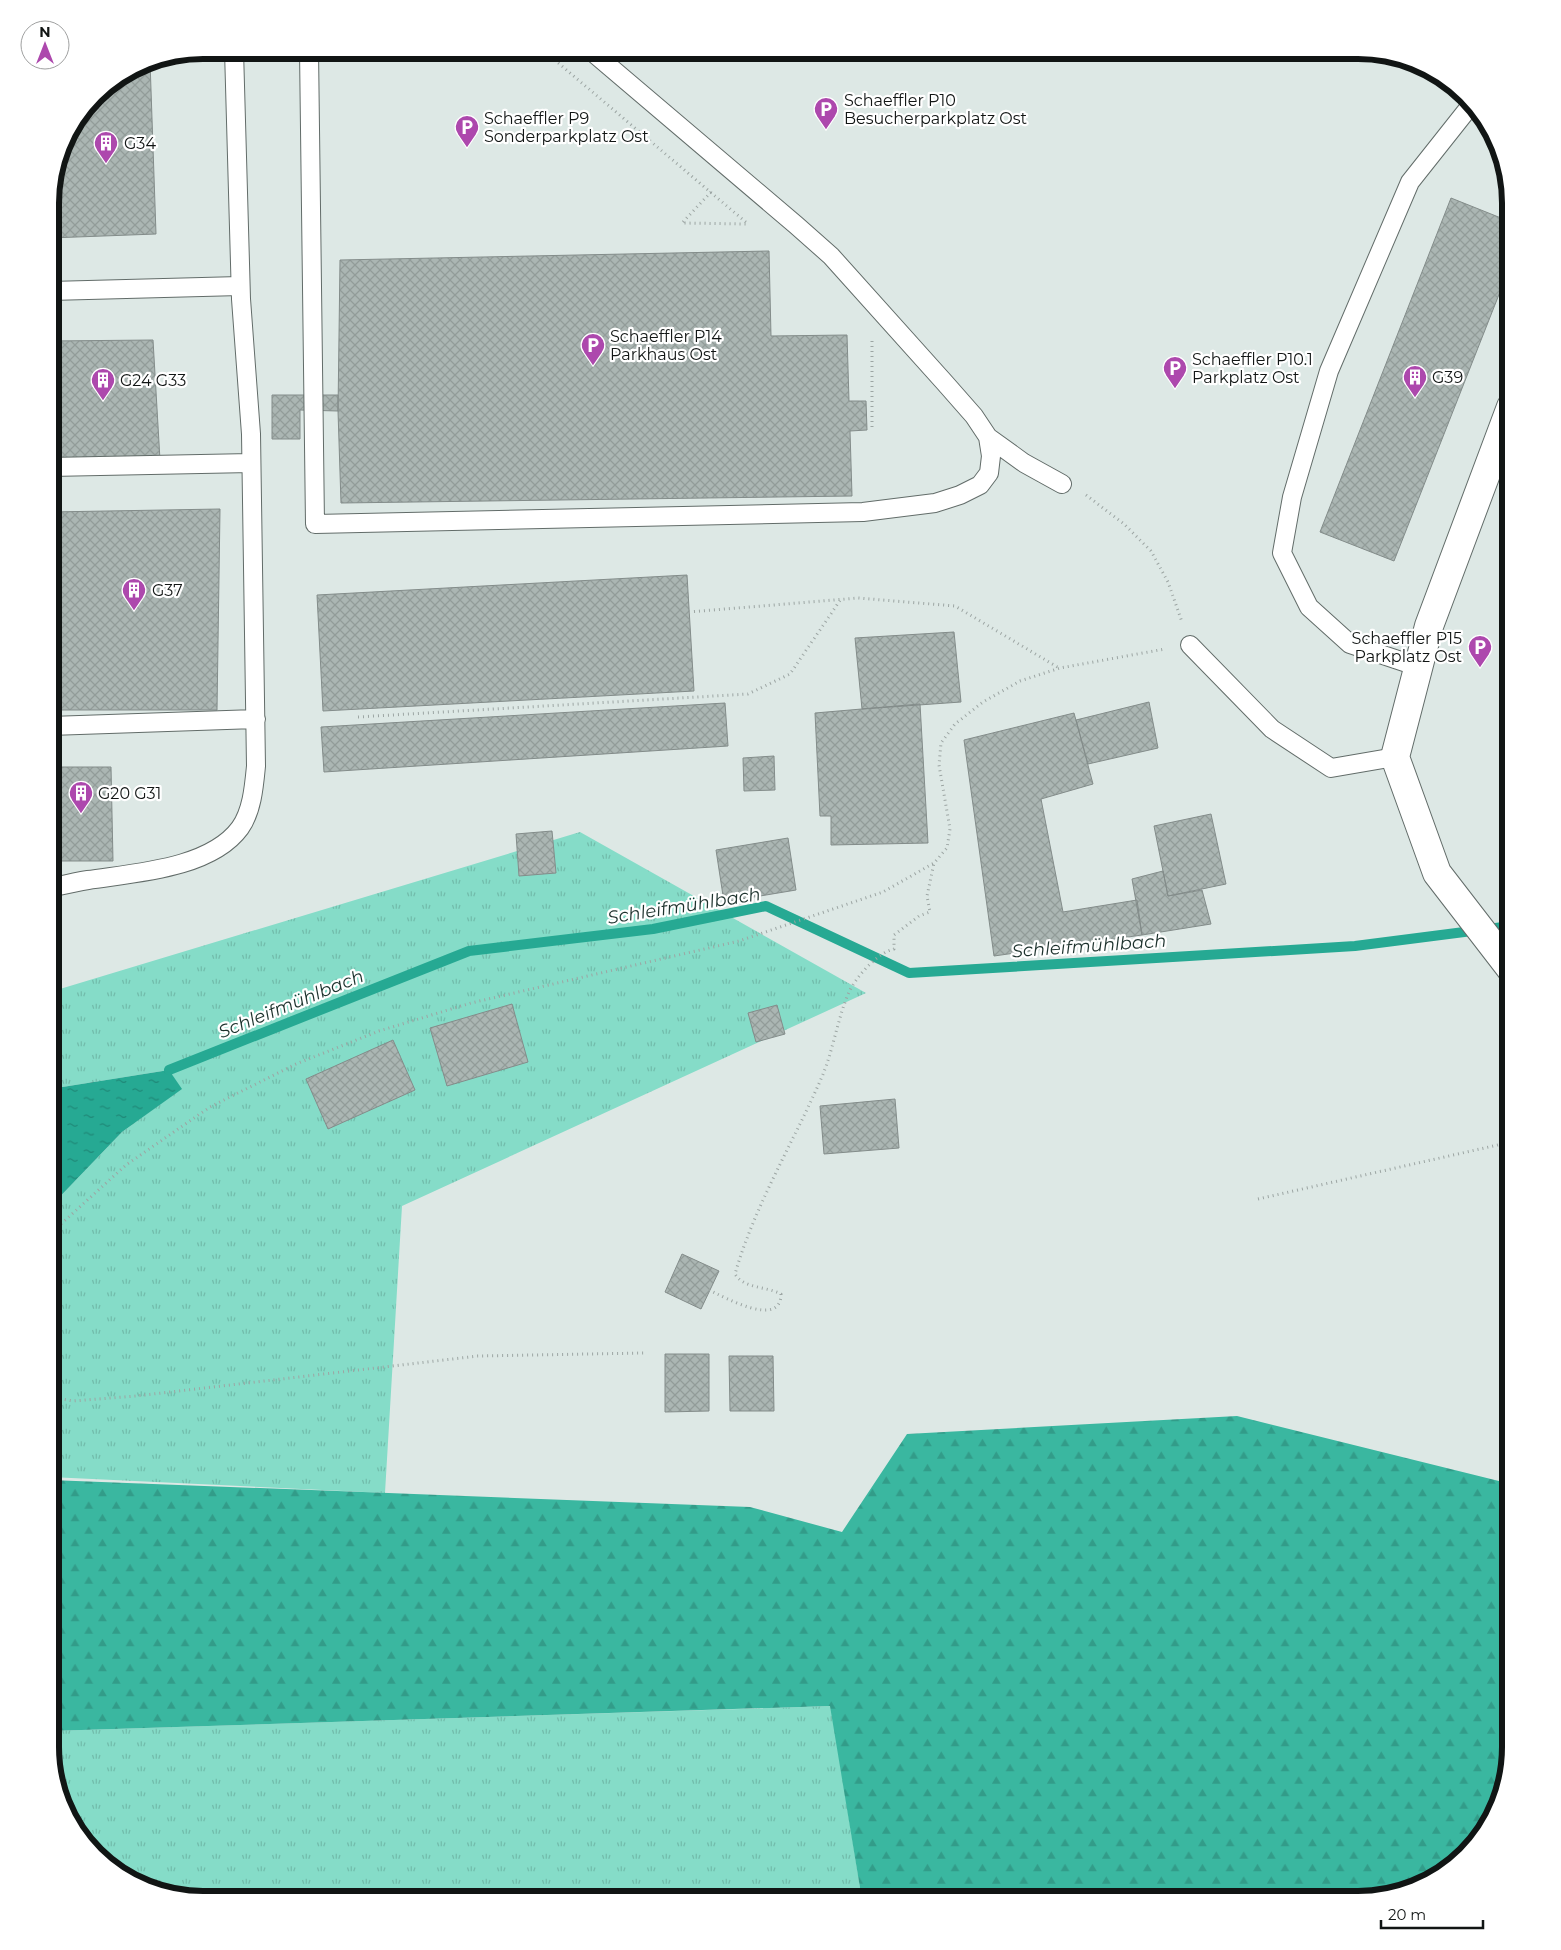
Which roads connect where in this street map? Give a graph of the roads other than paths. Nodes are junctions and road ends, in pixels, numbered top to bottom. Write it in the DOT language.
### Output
graph roads {
  1 [pos="234,59"];
  2 [pos="309,59"];
  3 [pos="601,59"];
  4 [pos="1468,110"];
  5 [pos="240,286"];
  6 [pos="59,290"];
  7 [pos="1502,431"];
  8 [pos="988,437"];
  9 [pos="251,463"];
  10 [pos="59,467"];
  11 [pos="1062,484"];
  12 [pos="1190,645"];
  13 [pos="1418,667"];
  14 [pos="256,719"];
  15 [pos="59,726"];
  16 [pos="1395,758"];
  17 [pos="59,886"];
  18 [pos="1502,958"];
  1 -- 5 [label="lane"];
  2 -- 8 [label="lane"];
  3 -- 8 [label="lane"];
  4 -- 13 [label="lane"];
  5 -- 6 [label="lane"];
  5 -- 9 [label="lane"];
  7 -- 13 [label="street"];
  8 -- 11 [label="lane"];
  9 -- 10 [label="lane"];
  9 -- 14 [label="lane"];
  12 -- 16 [label="lane"];
  13 -- 16 [label="street"];
  14 -- 15 [label="lane"];
  14 -- 17 [label="lane"];
  16 -- 18 [label="street"];
}
